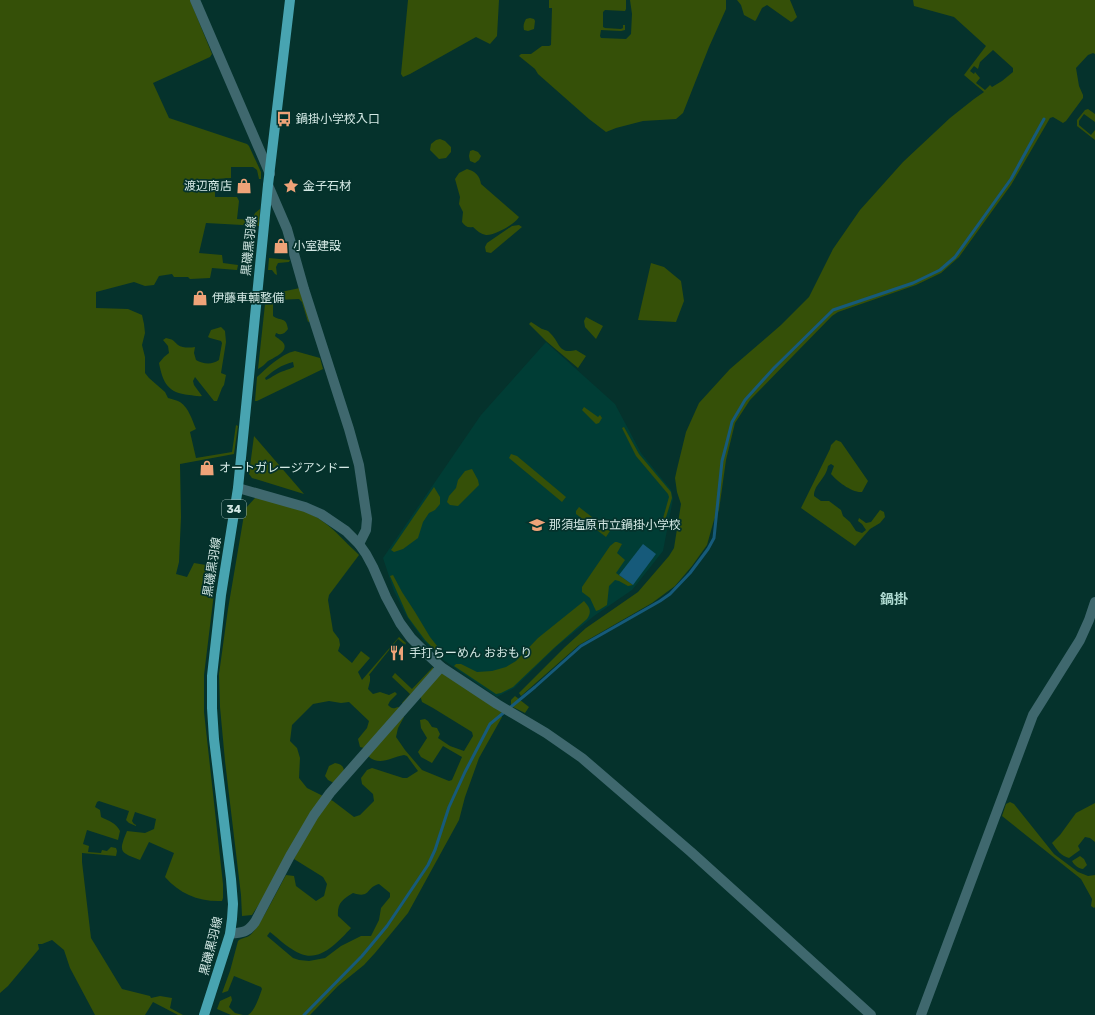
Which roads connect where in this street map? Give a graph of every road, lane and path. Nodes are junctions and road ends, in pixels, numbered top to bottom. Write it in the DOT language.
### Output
graph roads {
  1 [pos="195,0"];
  2 [pos="290,0"];
  3 [pos="270,174"];
  4 [pos="268,185"];
  5 [pos="238,488"];
  6 [pos="359,544"];
  7 [pos="1095,602"];
  8 [pos="441,667"];
  9 [pos="230,934"];
  10 [pos="204,1015"];
  11 [pos="871,1015"];
  12 [pos="921,1015"];
  1 -- 3 [label="street"];
  2 -- 3 [label="main road, 黒磯黒羽線 / 34"];
  3 -- 4 [label="main road, 黒磯黒羽線 / 34"];
  4 -- 5 [label="main road, 黒磯黒羽線 / 34"];
  4 -- 6 [label="street"];
  5 -- 6 [label="street"];
  5 -- 9 [label="main road, 黒磯黒羽線 / 34"];
  6 -- 8 [label="street"];
  7 -- 12 [label="street"];
  8 -- 9 [label="street"];
  8 -- 11 [label="street"];
  9 -- 10 [label="main road, 黒磯黒羽線 / 34"];
}
